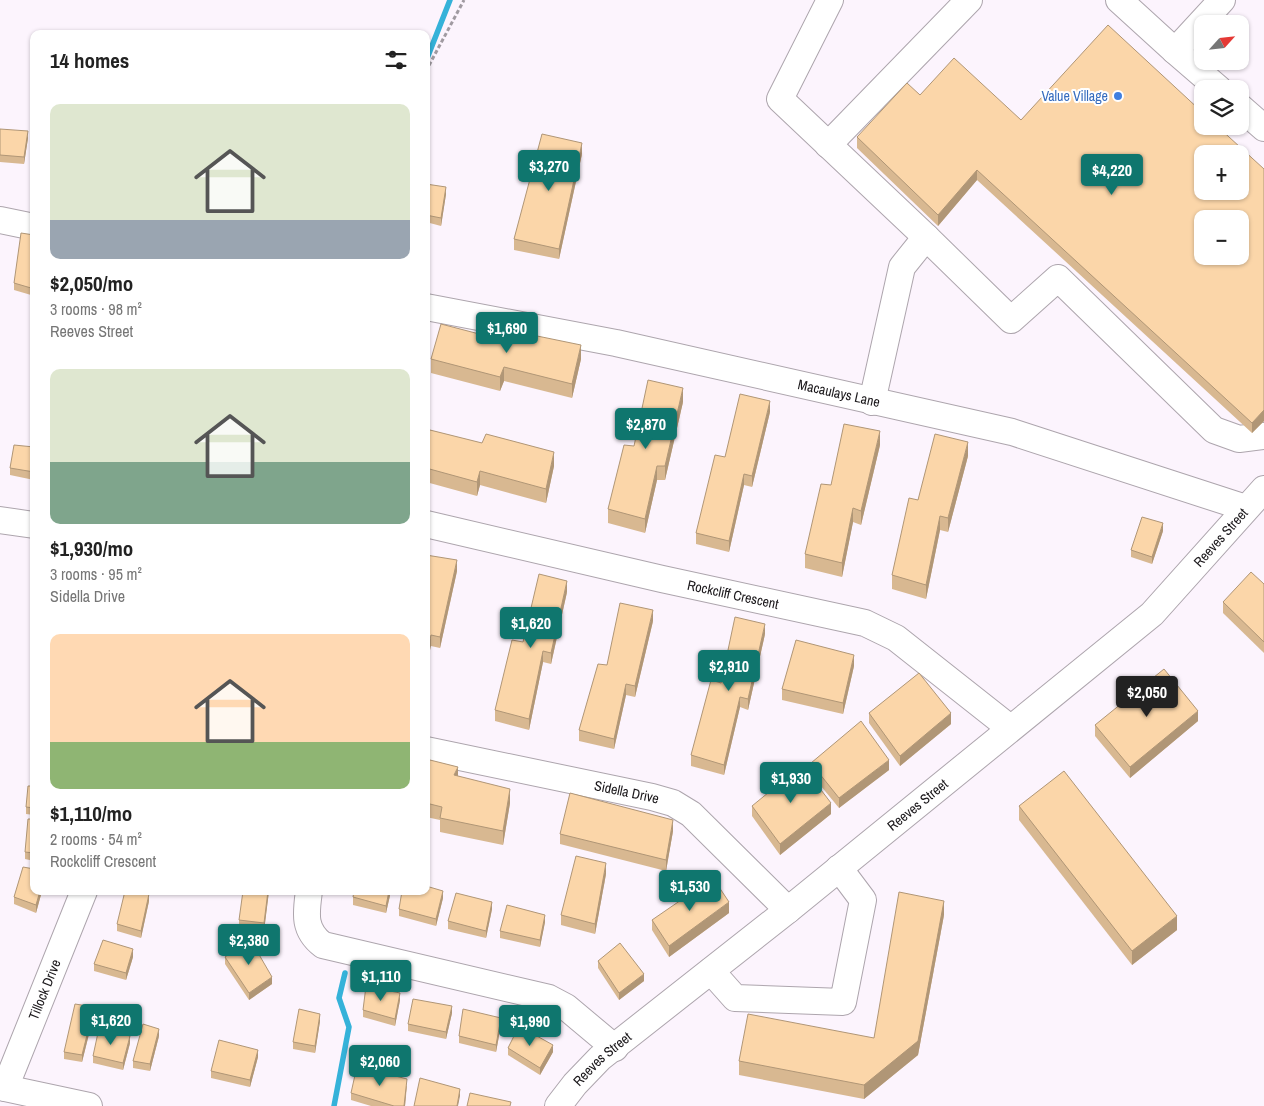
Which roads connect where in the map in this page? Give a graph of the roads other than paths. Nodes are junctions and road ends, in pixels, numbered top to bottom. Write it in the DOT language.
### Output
graph roads {
  1 [pos="830,0"];
  2 [pos="969,0"];
  3 [pos="1119,0"];
  4 [pos="1222,0"];
  5 [pos="1176,51"];
  6 [pos="1208,80"];
  7 [pos="1249,114"];
  8 [pos="1264,128"];
  9 [pos="828,145"];
  10 [pos="0,220"];
  11 [pos="30,226"];
  12 [pos="926,236"];
  13 [pos="430,308"];
  14 [pos="872,402"];
  15 [pos="1264,436"];
  16 [pos="1264,489"];
  17 [pos="1246,508"];
  18 [pos="0,520"];
  19 [pos="30,524"];
  20 [pos="430,525"];
  21 [pos="1010,728"];
  22 [pos="430,751"];
  23 [pos="839,868"];
  24 [pos="82,895"];
  25 [pos="309,895"];
  26 [pos="788,910"];
  27 [pos="711,971"];
  28 [pos="615,1048"];
  29 [pos="3,1088"];
  30 [pos="89,1106"];
  31 [pos="558,1106"];
  1 -- 9 [label="street"];
  2 -- 9 [label="street"];
  3 -- 5 [label="street"];
  4 -- 5 [label="street"];
  5 -- 6 [label="street"];
  7 -- 8 [label="street"];
  9 -- 12 [label="street"];
  10 -- 11 [label="street"];
  12 -- 14 [label="street"];
  12 -- 15 [label="street"];
  13 -- 14 [label="street, Macaulays Lane"];
  14 -- 17 [label="street, Macaulays Lane"];
  16 -- 17 [label="street, Reeves Street"];
  17 -- 21 [label="street, Reeves Street"];
  18 -- 19 [label="street"];
  20 -- 21 [label="street, Rockcliff Crescent"];
  21 -- 23 [label="street, Reeves Street"];
  22 -- 26 [label="street, Sidella Drive"];
  23 -- 26 [label="street, Reeves Street"];
  23 -- 27 [label="street"];
  24 -- 29 [label="street, Tillock Drive"];
  25 -- 28 [label="street"];
  26 -- 27 [label="street, Reeves Street"];
  27 -- 28 [label="street, Reeves Street"];
  28 -- 31 [label="street, Reeves Street"];
  29 -- 30 [label="street"];
}
